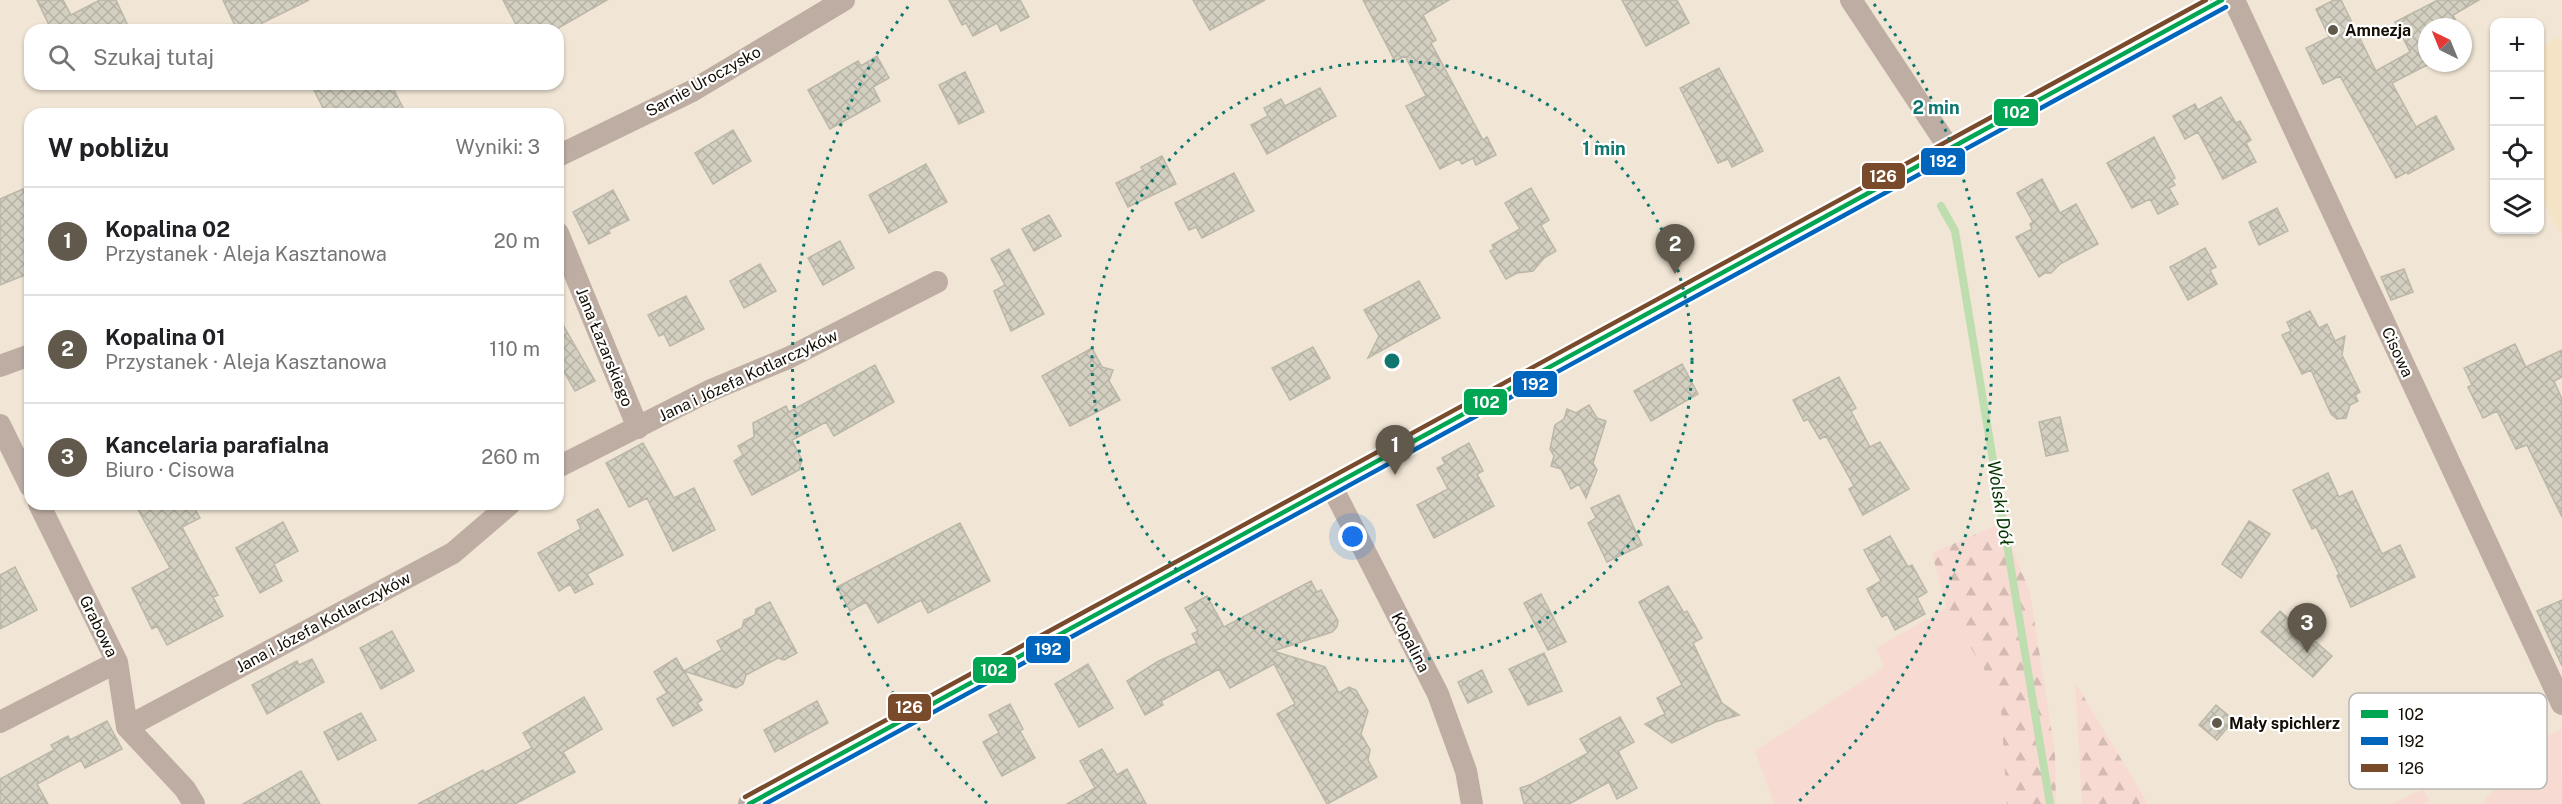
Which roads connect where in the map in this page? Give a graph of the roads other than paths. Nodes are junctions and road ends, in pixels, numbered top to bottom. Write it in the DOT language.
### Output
graph roads {
  1 [pos="844,0"];
  2 [pos="1851,0"];
  3 [pos="2222,0"];
  4 [pos="2234,0"];
  5 [pos="1949,147"];
  6 [pos="564,153"];
  7 [pos="564,248"];
  8 [pos="937,282"];
  9 [pos="24,357"];
  10 [pos="0,366"];
  11 [pos="0,425"];
  12 [pos="638,428"];
  13 [pos="564,464"];
  14 [pos="24,474"];
  15 [pos="1332,487"];
  16 [pos="42,510"];
  17 [pos="503,510"];
  18 [pos="117,662"];
  19 [pos="2562,704"];
  20 [pos="0,722"];
  21 [pos="127,727"];
  22 [pos="194,804"];
  23 [pos="749,804"];
  24 [pos="1472,804"];
  1 -- 6 [label="street, Sarnie Uroczysko"];
  2 -- 5 [label="street"];
  3 -- 5 [label="street"];
  4 -- 19 [label="street, Cisowa"];
  5 -- 15 [label="street"];
  7 -- 12 [label="street, Jana Łazarskiego"];
  8 -- 12 [label="street, Jana i Józefa Kotlarczyków"];
  9 -- 10 [label="street"];
  11 -- 14 [label="street"];
  12 -- 13 [label="street, Jana i Józefa Kotlarczyków"];
  15 -- 23 [label="street"];
  15 -- 24 [label="street, Kopalina"];
  16 -- 18 [label="street, Grabowa"];
  17 -- 21 [label="street, Jana i Józefa Kotlarczyków"];
  18 -- 20 [label="street"];
  18 -- 21 [label="street, Grabowa"];
  21 -- 22 [label="street"];
}
